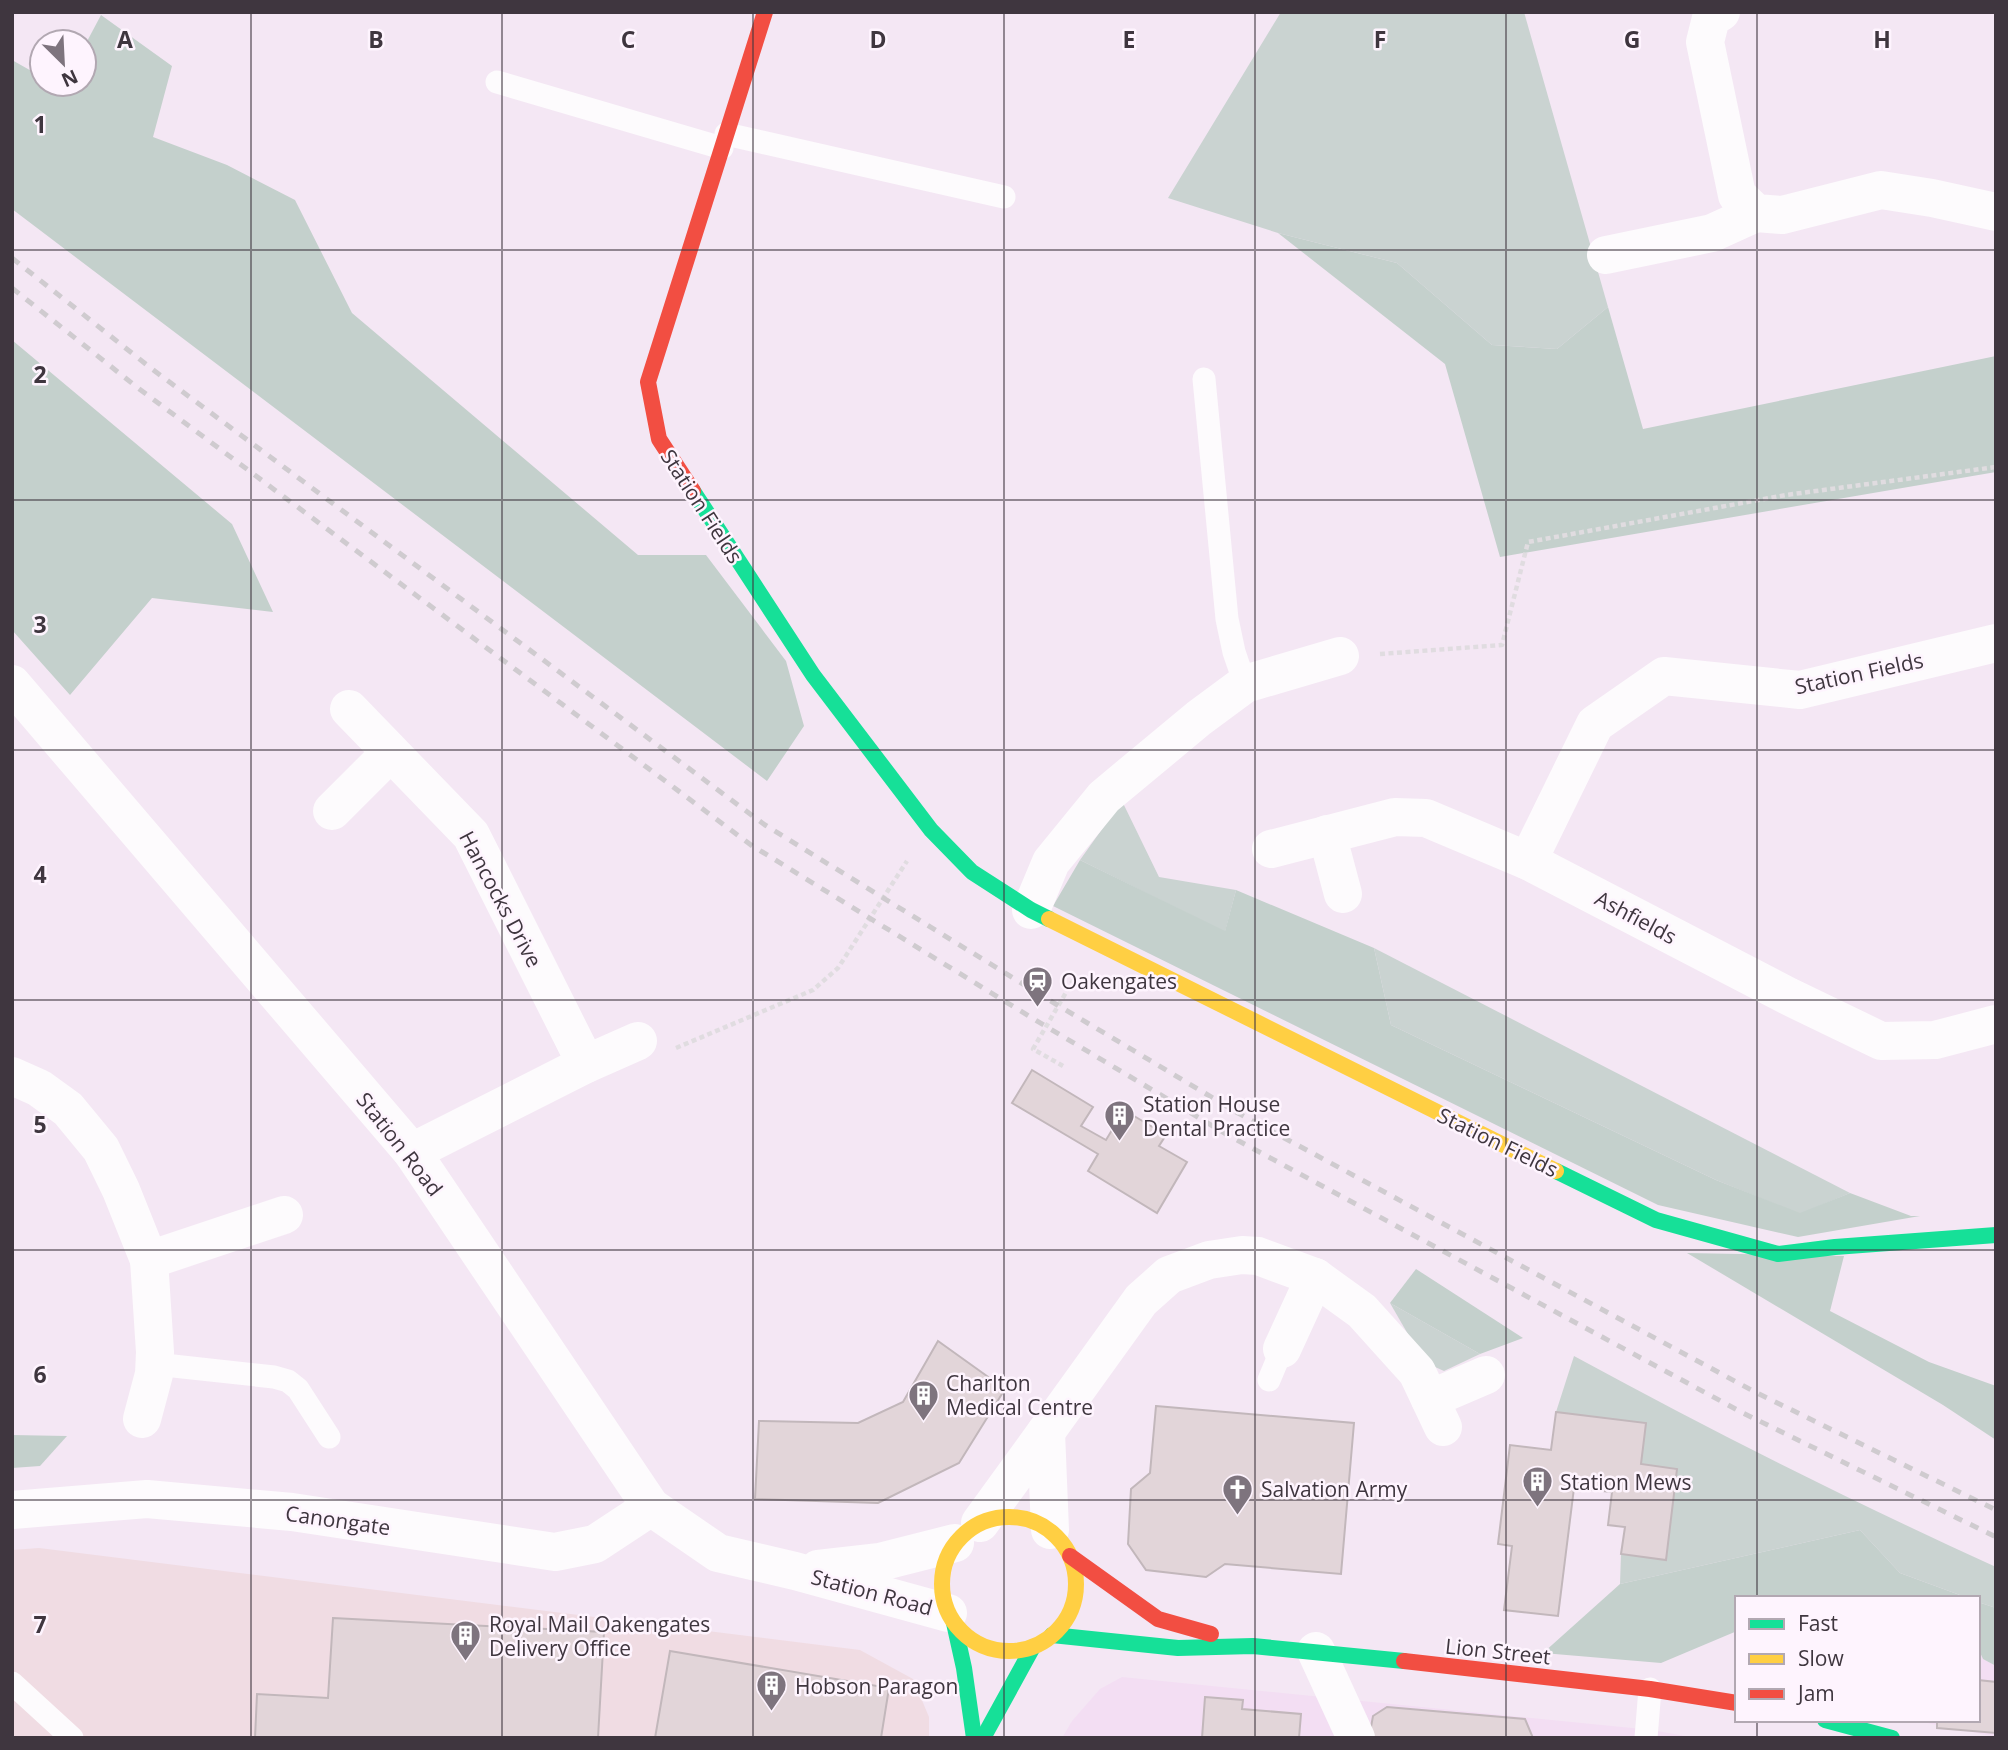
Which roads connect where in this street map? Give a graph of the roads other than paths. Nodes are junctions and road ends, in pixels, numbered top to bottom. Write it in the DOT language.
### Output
graph roads {
  1 [pos="765,12"];
  2 [pos="1720,13"];
  3 [pos="497,82"];
  4 [pos="724,141"];
  5 [pos="1004,197"];
  6 [pos="1996,212"];
  7 [pos="1756,213"];
  8 [pos="1606,255"];
  9 [pos="1204,379"];
  10 [pos="1996,643"];
  11 [pos="1340,656"];
  12 [pos="12,684"];
  13 [pos="1245,684"];
  14 [pos="349,709"];
  15 [pos="390,753"];
  16 [pos="332,811"];
  17 [pos="1327,834"];
  18 [pos="1271,849"];
  19 [pos="1528,861"];
  20 [pos="1343,894"];
  21 [pos="1031,910"];
  22 [pos="1996,1024"];
  23 [pos="638,1041"];
  24 [pos="586,1064"];
  25 [pos="12,1076"];
  26 [pos="412,1152"];
  27 [pos="284,1215"];
  28 [pos="1996,1235"];
  29 [pos="149,1260"];
  30 [pos="1315,1277"];
  31 [pos="155,1364"];
  32 [pos="1276,1365"];
  33 [pos="1486,1375"];
  34 [pos="142,1419"];
  35 [pos="1046,1432"];
  36 [pos="329,1437"];
  37 [pos="651,1507"];
  38 [pos="12,1510"];
  39 [pos="967,1533"];
  40 [pos="1060,1543"];
  41 [pos="795,1571"];
  42 [pos="951,1618"];
  43 [pos="1052,1635"];
  44 [pos="1253,1646"];
  45 [pos="1033,1647"];
  46 [pos="1316,1651"];
  47 [pos="12,1683"];
  48 [pos="1650,1689"];
  49 [pos="1735,1703"];
  50 [pos="1832,1722"];
  51 [pos="72,1738"];
  52 [pos="974,1738"];
  53 [pos="983,1738"];
  54 [pos="1356,1738"];
  55 [pos="1646,1738"];
  56 [pos="1892,1738"];
  1 -- 4 [label="street, Station Fields"];
  2 -- 7 [label="street"];
  3 -- 4 [label="lane"];
  4 -- 5 [label="lane"];
  4 -- 21 [label="street, Station Fields"];
  6 -- 7 [label="street"];
  7 -- 8 [label="street"];
  9 -- 13 [label="lane"];
  10 -- 19 [label="street, Station Fields"];
  11 -- 13 [label="street"];
  12 -- 26 [label="street, Station Road"];
  13 -- 21 [label="street"];
  14 -- 15 [label="street, Hancocks Drive"];
  15 -- 16 [label="street"];
  15 -- 24 [label="street, Hancocks Drive"];
  17 -- 18 [label="street, Ashfields"];
  17 -- 19 [label="street, Ashfields"];
  17 -- 20 [label="street"];
  19 -- 22 [label="street, Ashfields"];
  21 -- 28 [label="street, Station Fields"];
  23 -- 24 [label="street"];
  24 -- 26 [label="street"];
  25 -- 29 [label="street"];
  26 -- 37 [label="street, Station Road"];
  27 -- 29 [label="street"];
  29 -- 31 [label="street"];
  30 -- 32 [label="street"];
  30 -- 33 [label="street"];
  30 -- 35 [label="street"];
  31 -- 34 [label="street"];
  31 -- 36 [label="lane"];
  35 -- 39 [label="street"];
  35 -- 40 [label="street"];
  37 -- 38 [label="street, Canongate"];
  37 -- 41 [label="street, Station Road"];
  39 -- 40 [label="street"];
  39 -- 41 [label="street, Station Road"];
  39 -- 42 [label="street"];
  40 -- 43 [label="street"];
  40 -- 44 [label="street, Lion Street"];
  41 -- 42 [label="street, Station Road"];
  42 -- 45 [label="street"];
  42 -- 52 [label="street"];
  43 -- 44 [label="street, Lion Street"];
  43 -- 45 [label="street"];
  44 -- 46 [label="street, Lion Street"];
  45 -- 53 [label="street"];
  46 -- 48 [label="street, Lion Street"];
  46 -- 54 [label="street"];
  47 -- 51 [label="lane"];
  48 -- 49 [label="street, Lion Street"];
  48 -- 55 [label="lane"];
  50 -- 56 [label="street"];
}
